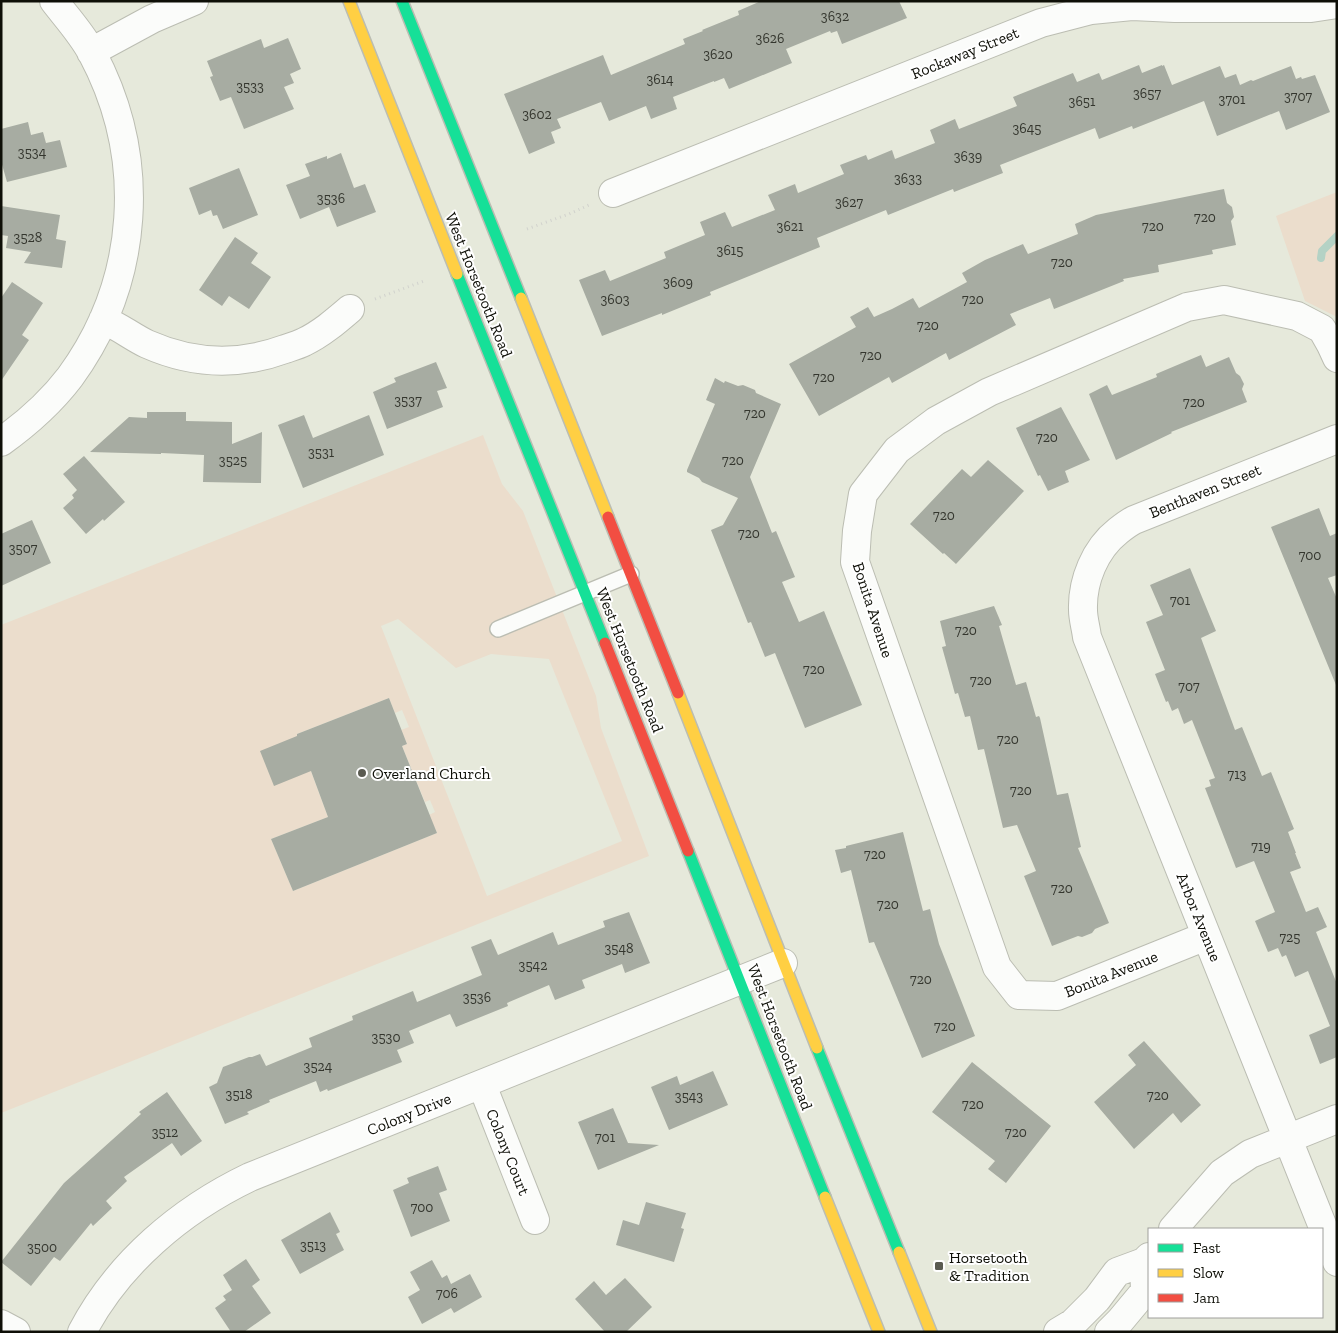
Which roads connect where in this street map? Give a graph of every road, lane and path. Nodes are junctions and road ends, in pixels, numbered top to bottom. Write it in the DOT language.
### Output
graph roads {
  1 [pos="54,1"];
  2 [pos="194,1"];
  3 [pos="349,1"];
  4 [pos="402,1"];
  5 [pos="1337,4"];
  6 [pos="1176,5"];
  7 [pos="91,52"];
  8 [pos="613,193"];
  9 [pos="527,229"];
  10 [pos="424,281"];
  11 [pos="395,291"];
  12 [pos="350,308"];
  13 [pos="103,320"];
  14 [pos="1337,358"];
  15 [pos="1337,439"];
  16 [pos="1,442"];
  17 [pos="1090,567"];
  18 [pos="631,574"];
  19 [pos="585,593"];
  20 [pos="498,629"];
  21 [pos="1206,936"];
  22 [pos="783,963"];
  23 [pos="740,980"];
  24 [pos="482,1084"];
  25 [pos="1337,1119"];
  26 [pos="1288,1139"];
  27 [pos="535,1220"];
  28 [pos="1174,1228"];
  29 [pos="1147,1260"];
  30 [pos="1337,1262"];
  31 [pos="1,1324"];
  32 [pos="16,1332"];
  33 [pos="82,1332"];
  34 [pos="879,1332"];
  35 [pos="931,1332"];
  36 [pos="1058,1332"];
  37 [pos="1109,1332"];
  1 -- 7 [label="street"];
  2 -- 7 [label="street"];
  3 -- 19 [label="main road, West Horsetooth Road"];
  4 -- 18 [label="main road, West Horsetooth Road"];
  5 -- 6 [label="street, Rockaway Street"];
  6 -- 8 [label="street, Rockaway Street"];
  7 -- 13 [label="street"];
  8 -- 9 [label="path"];
  10 -- 11 [label="path"];
  12 -- 13 [label="street"];
  13 -- 16 [label="street"];
  14 -- 21 [label="street, Bonita Avenue"];
  15 -- 17 [label="street, Benthaven Street"];
  17 -- 21 [label="street, Arbor Avenue"];
  18 -- 19 [label="lane"];
  18 -- 22 [label="main road, West Horsetooth Road"];
  19 -- 20 [label="lane"];
  19 -- 23 [label="main road, West Horsetooth Road"];
  21 -- 26 [label="street, Arbor Avenue"];
  22 -- 23 [label="street, Colony Drive"];
  22 -- 35 [label="main road, West Horsetooth Road"];
  23 -- 24 [label="street, Colony Drive"];
  23 -- 34 [label="main road, West Horsetooth Road"];
  24 -- 27 [label="street, Colony Court"];
  24 -- 33 [label="street, Colony Drive"];
  25 -- 26 [label="street"];
  26 -- 28 [label="street"];
  26 -- 30 [label="street, Arbor Avenue"];
  29 -- 36 [label="street"];
  29 -- 37 [label="street"];
  31 -- 32 [label="street"];
}
